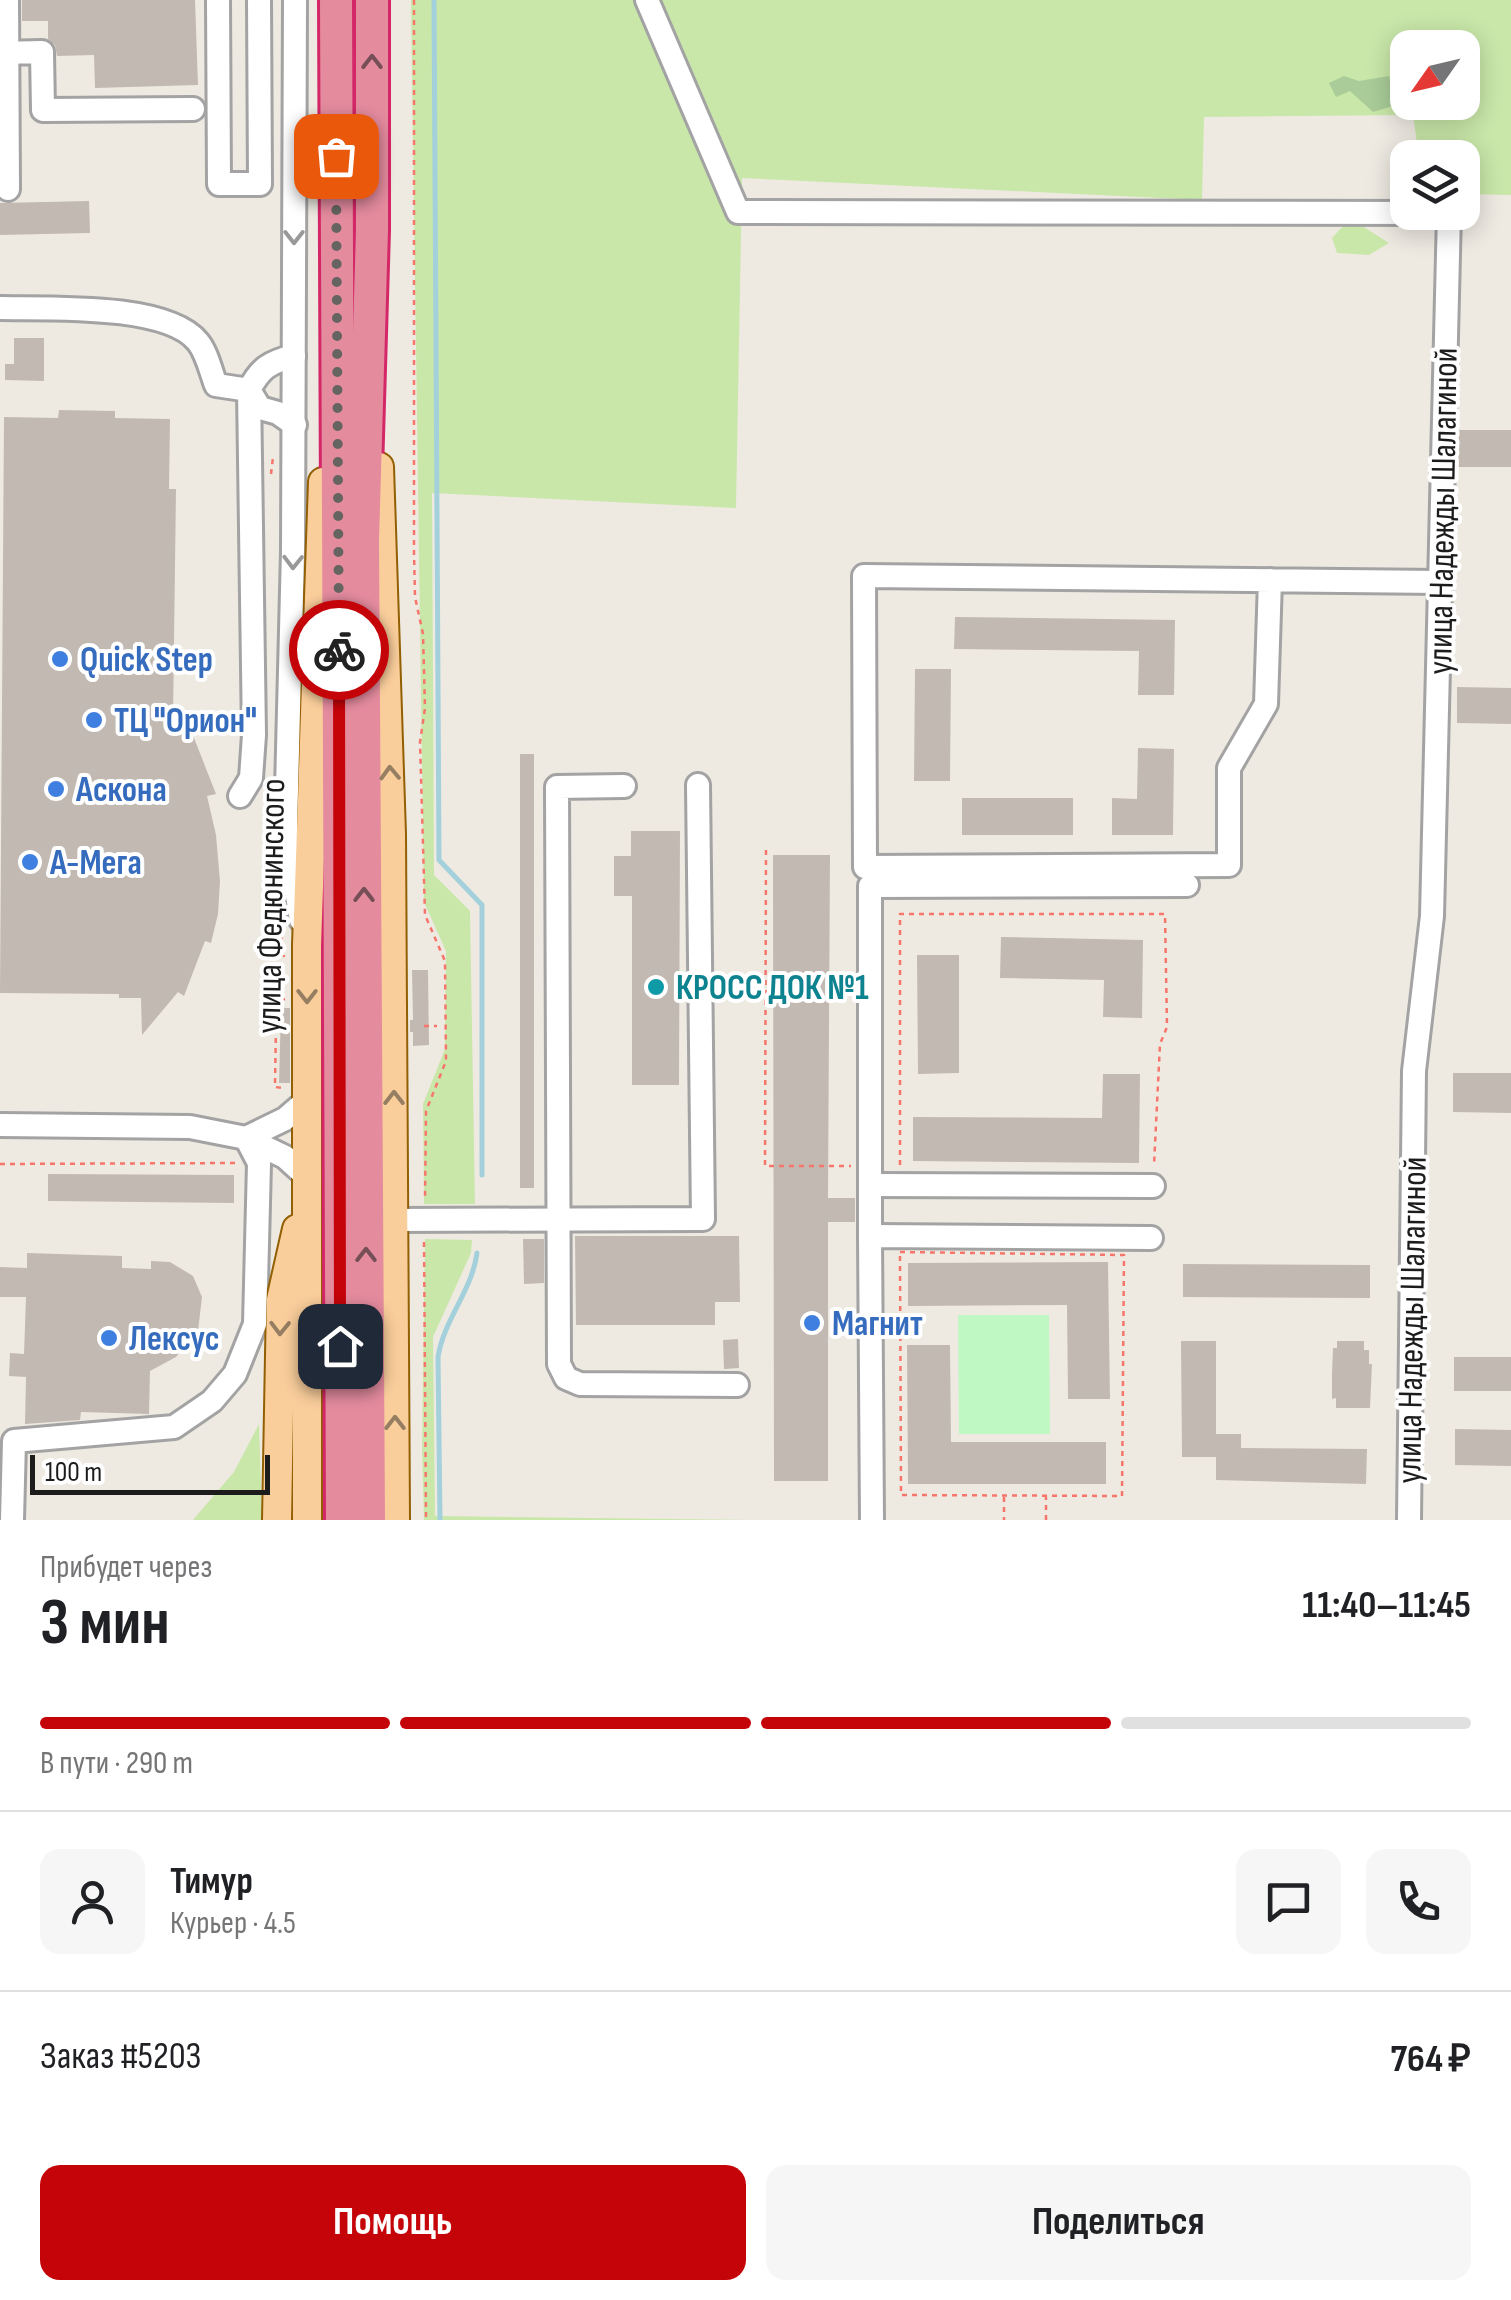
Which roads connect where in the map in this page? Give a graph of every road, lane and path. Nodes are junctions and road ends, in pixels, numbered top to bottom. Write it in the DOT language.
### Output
graph roads {
  1 [pos="6,0"];
  2 [pos="218,0"];
  3 [pos="259,0"];
  4 [pos="295,0"];
  5 [pos="336,0"];
  6 [pos="372,0"];
  7 [pos="414,0"];
  8 [pos="647,0"];
  9 [pos="4,52"];
  10 [pos="193,108"];
  11 [pos="8,188"];
  12 [pos="372,230"];
  13 [pos="335,234"];
  14 [pos="0,308"];
  15 [pos="294,356"];
  16 [pos="248,390"];
  17 [pos="295,425"];
  18 [pos="1270,580"];
  19 [pos="1440,582"];
  20 [pos="698,784"];
  21 [pos="624,786"];
  22 [pos="240,796"];
  23 [pos="1187,885"];
  24 [pos="307,945"];
  25 [pos="284,1024"];
  26 [pos="424,1026"];
  27 [pos="437,1026"];
  28 [pos="307,1100"];
  29 [pos="285,1120"];
  30 [pos="0,1125"];
  31 [pos="246,1138"];
  32 [pos="0,1164"];
  33 [pos="259,1164"];
  34 [pos="1155,1176"];
  35 [pos="871,1185"];
  36 [pos="900,1185"];
  37 [pos="306,1188"];
  38 [pos="425,1219"];
  39 [pos="558,1219"];
  40 [pos="394,1220"];
  41 [pos="870,1236"];
  42 [pos="1151,1238"];
  43 [pos="737,1385"];
  44 [pos="354,1423"];
  45 [pos="1004,1495"];
  46 [pos="1046,1496"];
  47 [pos="12,1520"];
  48 [pos="276,1520"];
  49 [pos="307,1520"];
  50 [pos="342,1520"];
  51 [pos="369,1520"];
  52 [pos="395,1520"];
  53 [pos="426,1520"];
  54 [pos="872,1520"];
  55 [pos="1004,1520"];
  56 [pos="1046,1520"];
  57 [pos="1409,1520"];
  1 -- 9 [label="street"];
  2 -- 3 [label="street"];
  4 -- 15 [label="street, one-way"];
  5 -- 13 [label="highway, улица Федюнинского"];
  12 -- 6 [label="highway, one-way"];
  7 -- 38 [label="path"];
  8 -- 19 [label="street, улица Надежды Шалагиной"];
  9 -- 10 [label="street"];
  9 -- 11 [label="street"];
  40 -- 12 [label="main road, one-way"];
  44 -- 12 [label="highway, one-way"];
  13 -- 24 [label="main road, улица Федюнинского"];
  13 -- 44 [label="highway, улица Федюнинского"];
  14 -- 16 [label="street"];
  15 -- 16 [label="street"];
  15 -- 17 [label="street"];
  16 -- 17 [label="street"];
  16 -- 22 [label="street"];
  17 -- 24 [label="street, one-way"];
  18 -- 18 [label="street"];
  18 -- 19 [label="street"];
  19 -- 57 [label="street, улица Надежды Шалагиной"];
  20 -- 39 [label="street"];
  21 -- 39 [label="street"];
  23 -- 35 [label="street"];
  24 -- 28 [label="main road, улица Федюнинского, one-way"];
  25 -- 29 [label="path"];
  26 -- 27 [label="path"];
  28 -- 29 [label="street"];
  28 -- 37 [label="main road, улица Федюнинского"];
  29 -- 31 [label="street"];
  30 -- 31 [label="street"];
  31 -- 33 [label="street"];
  31 -- 37 [label="street"];
  32 -- 33 [label="path"];
  33 -- 47 [label="street"];
  34 -- 36 [label="street"];
  34 -- 36 [label="path"];
  35 -- 36 [label="street"];
  35 -- 41 [label="street"];
  37 -- 48 [label="main road, one-way"];
  37 -- 49 [label="main road, улица Федюнинского"];
  38 -- 39 [label="street"];
  38 -- 40 [label="street"];
  38 -- 53 [label="path"];
  39 -- 43 [label="street"];
  52 -- 40 [label="main road, one-way"];
  41 -- 42 [label="street"];
  41 -- 54 [label="street"];
  44 -- 50 [label="highway"];
  44 -- 51 [label="highway"];
  45 -- 46 [label="path"];
  45 -- 46 [label="path"];
  45 -- 55 [label="path"];
  46 -- 56 [label="path"];
}
